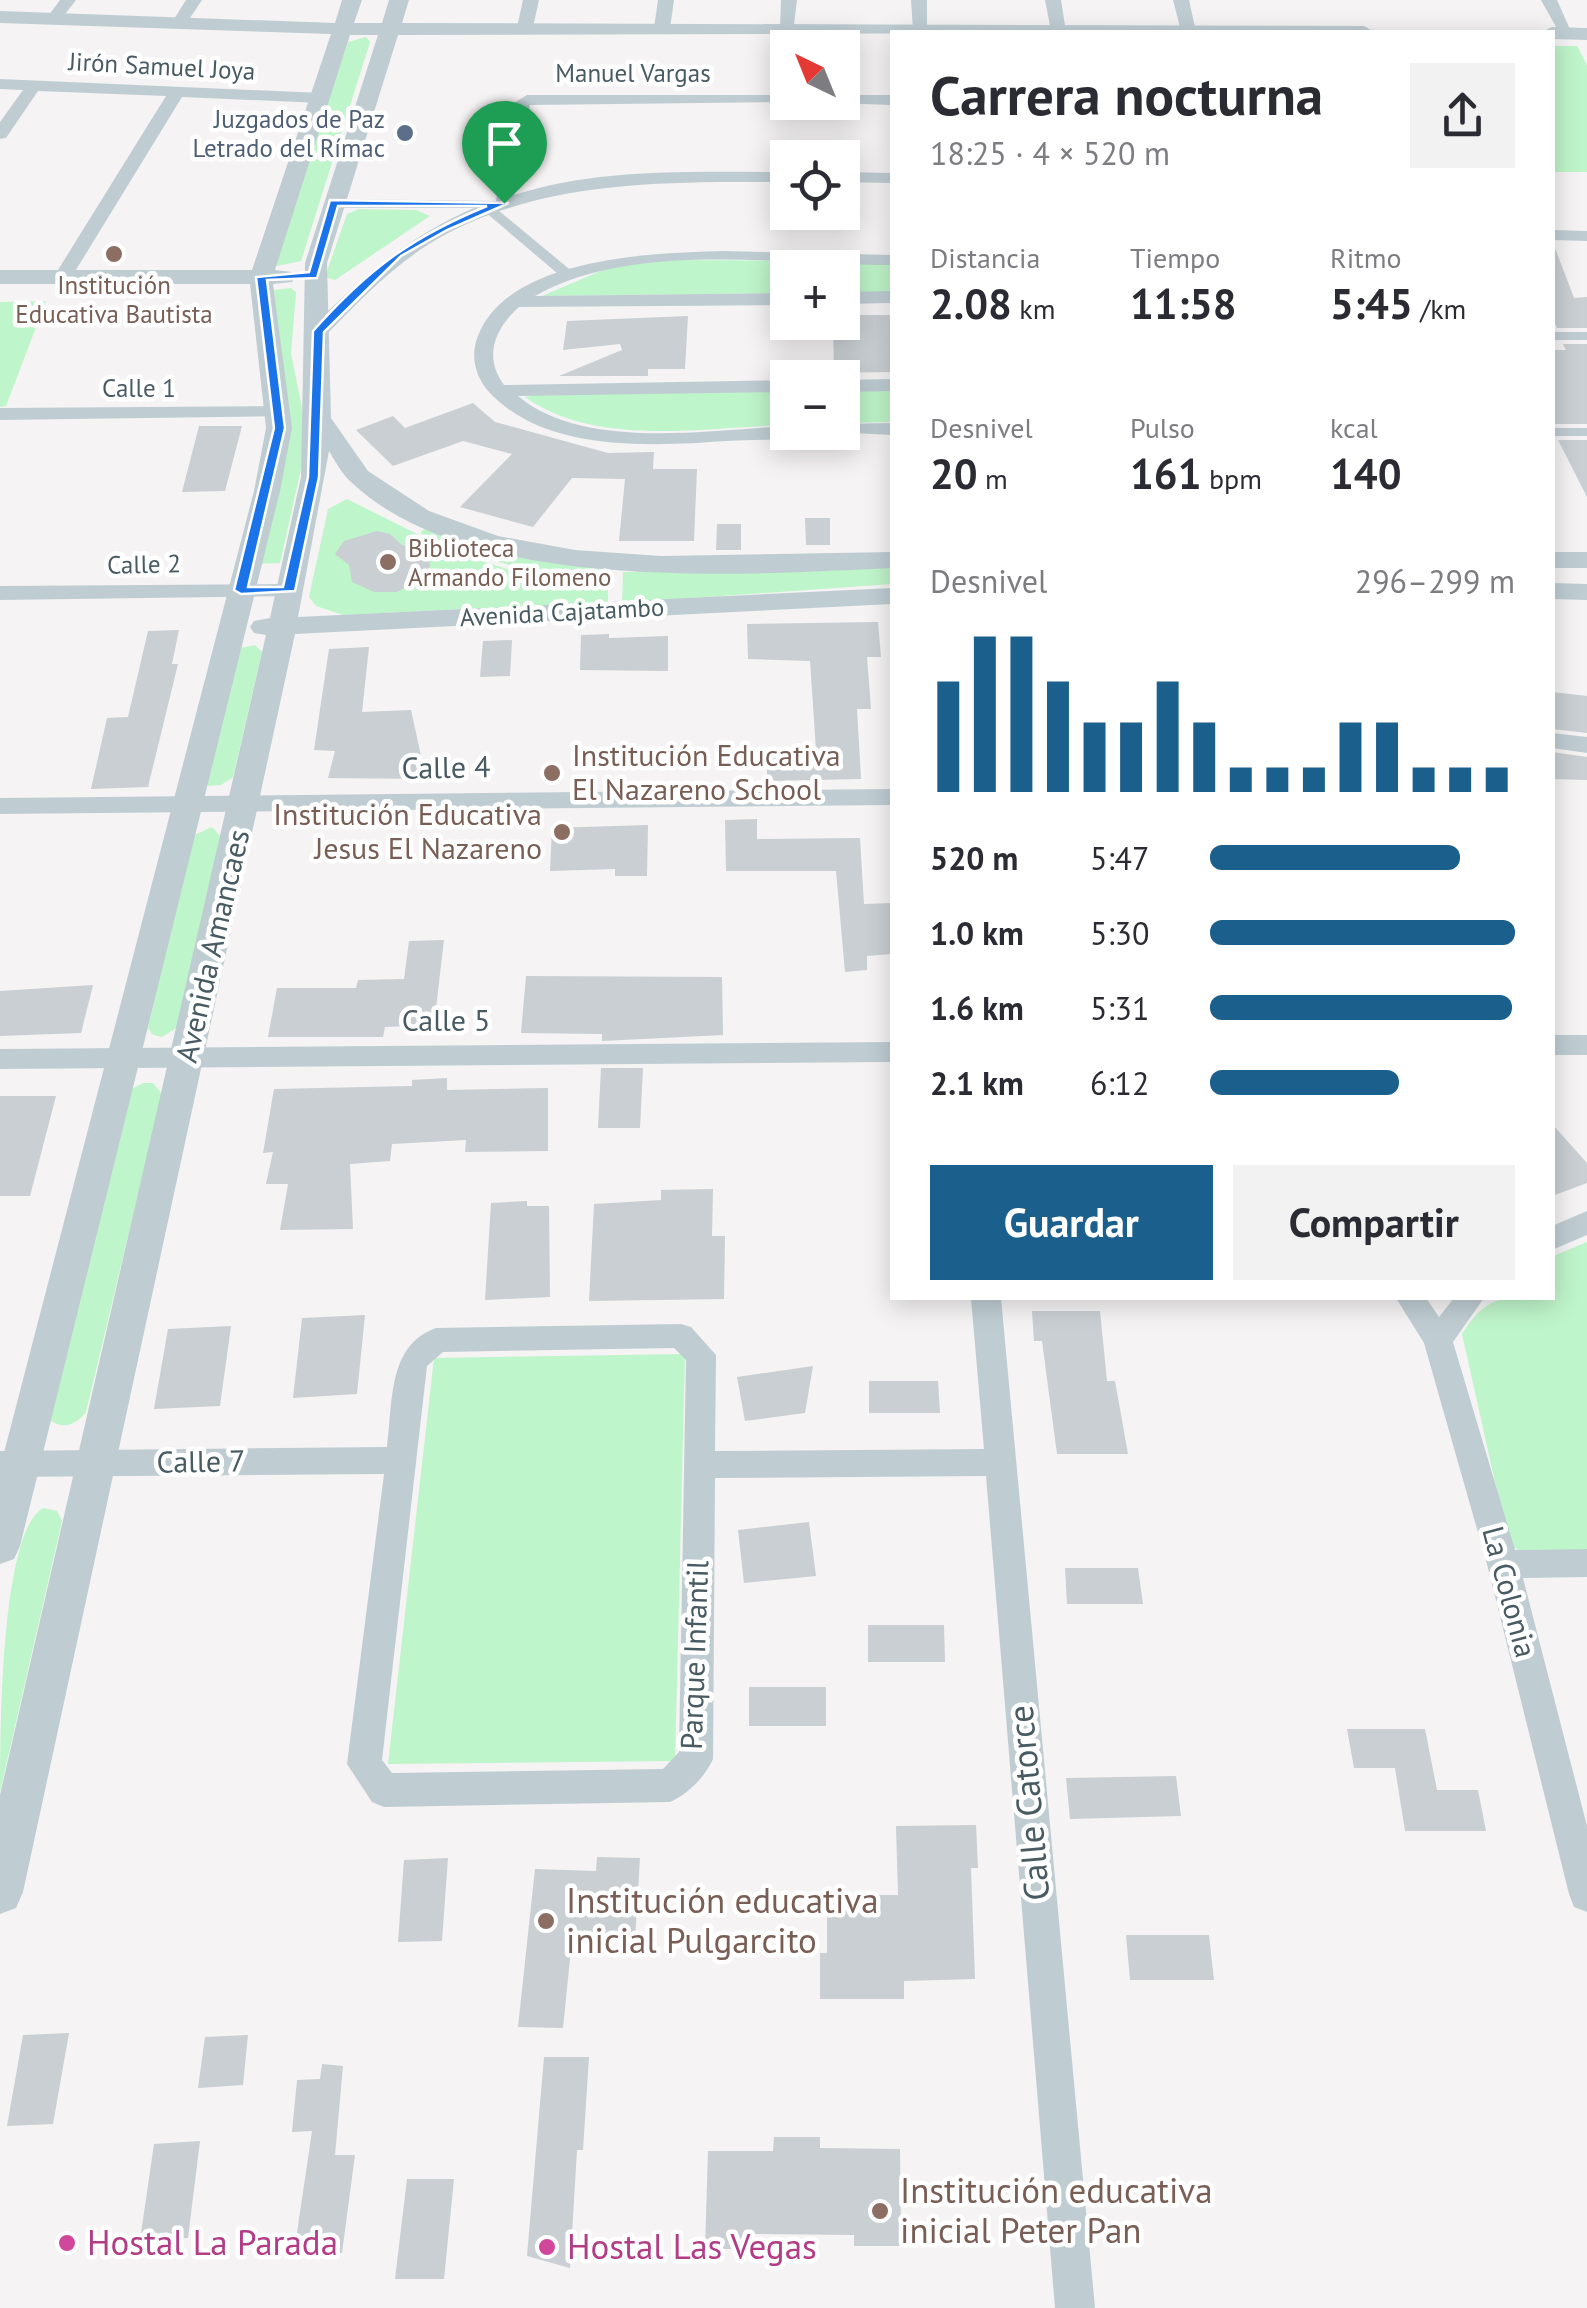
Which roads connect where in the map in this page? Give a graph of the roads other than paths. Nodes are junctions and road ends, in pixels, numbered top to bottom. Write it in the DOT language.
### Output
graph roads {
  1 [pos="68,0"];
  2 [pos="194,0"];
  3 [pos="352,0"];
  4 [pos="399,0"];
  5 [pos="531,0"];
  6 [pos="666,0"];
  7 [pos="789,0"];
  8 [pos="919,0"];
  9 [pos="1052,0"];
  10 [pos="1180,0"];
  11 [pos="1549,0"];
  12 [pos="0,17"];
  13 [pos="54,19"];
  14 [pos="179,24"];
  15 [pos="391,26"];
  16 [pos="525,27"];
  17 [pos="662,28"];
  18 [pos="343,29"];
  19 [pos="788,29"];
  20 [pos="921,30"];
  21 [pos="1059,30"];
  22 [pos="1189,30"];
  23 [pos="1576,34"];
  24 [pos="0,84"];
  25 [pos="34,85"];
  26 [pos="177,92"];
  27 [pos="321,98"];
  28 [pos="770,100"];
  29 [pos="860,100"];
  30 [pos="890,100"];
  31 [pos="0,134"];
  32 [pos="770,177"];
  33 [pos="860,178"];
  34 [pos="890,178"];
  35 [pos="333,202"];
  36 [pos="496,206"];
  37 [pos="1555,236"];
  38 [pos="1587,236"];
  39 [pos="890,260"];
  40 [pos="314,276"];
  41 [pos="569,276"];
  42 [pos="0,277"];
  43 [pos="62,278"];
  44 [pos="262,286"];
  45 [pos="0,298"];
  46 [pos="860,298"];
  47 [pos="890,298"];
  48 [pos="770,299"];
  49 [pos="514,302"];
  50 [pos="319,331"];
  51 [pos="1555,336"];
  52 [pos="1587,336"];
  53 [pos="890,385"];
  54 [pos="770,386"];
  55 [pos="860,386"];
  56 [pos="498,391"];
  57 [pos="278,412"];
  58 [pos="0,414"];
  59 [pos="318,418"];
  60 [pos="890,429"];
  61 [pos="860,430"];
  62 [pos="770,432"];
  63 [pos="1555,432"];
  64 [pos="1587,432"];
  65 [pos="890,560"];
  66 [pos="1555,560"];
  67 [pos="1587,560"];
  68 [pos="241,590"];
  69 [pos="1555,591"];
  70 [pos="1587,592"];
  71 [pos="0,593"];
  72 [pos="890,596"];
  73 [pos="286,609"];
  74 [pos="231,628"];
  75 [pos="1555,740"];
  76 [pos="1587,745"];
  77 [pos="890,797"];
  78 [pos="245,803"];
  79 [pos="188,804"];
  80 [pos="0,806"];
  81 [pos="1555,1044"];
  82 [pos="1587,1045"];
  83 [pos="890,1052"];
  84 [pos="124,1055"];
  85 [pos="188,1055"];
  86 [pos="0,1059"];
  87 [pos="1587,1222"];
  88 [pos="1555,1238"];
  89 [pos="986,1300"];
  90 [pos="1411,1300"];
  91 [pos="1468,1300"];
  92 [pos="1438,1340"];
  93 [pos="401,1460"];
  94 [pos="999,1462"];
  95 [pos="10,1464"];
  96 [pos="97,1464"];
  97 [pos="699,1464"];
  98 [pos="0,1546"];
  99 [pos="1587,1563"];
  100 [pos="1502,1564"];
  101 [pos="0,1892"];
  102 [pos="1587,1894"];
  103 [pos="1075,2308"];
  1 -- 13 [label="street"];
  2 -- 14 [label="street"];
  3 -- 18 [label="street, Avenida Amancaes"];
  4 -- 15 [label="street, Avenida Amancaes"];
  5 -- 16 [label="street"];
  6 -- 17 [label="street"];
  7 -- 19 [label="street"];
  8 -- 20 [label="street"];
  9 -- 21 [label="street"];
  10 -- 22 [label="street"];
  11 -- 23 [label="street"];
  12 -- 13 [label="street"];
  13 -- 14 [label="street"];
  14 -- 18 [label="street"];
  15 -- 16 [label="street"];
  15 -- 18 [label="street"];
  15 -- 35 [label="street, Avenida Amancaes"];
  16 -- 17 [label="street"];
  17 -- 19 [label="street"];
  18 -- 27 [label="street, Avenida Amancaes"];
  19 -- 20 [label="street"];
  20 -- 21 [label="street"];
  24 -- 25 [label="street, Jirón Samuel Joya"];
  25 -- 26 [label="street, Jirón Samuel Joya"];
  25 -- 31 [label="street"];
  26 -- 27 [label="street, Jirón Samuel Joya"];
  26 -- 43 [label="street"];
  27 -- 44 [label="street, Avenida Amancaes"];
  28 -- 36 [label="street, Manuel Vargas"];
  29 -- 30 [label="street"];
  32 -- 36 [label="street"];
  33 -- 34 [label="street"];
  35 -- 36 [label="street"];
  35 -- 40 [label="street, Avenida Amancaes"];
  36 -- 41 [label="street"];
  36 -- 50 [label="street"];
  37 -- 38 [label="street"];
  39 -- 41 [label="street"];
  40 -- 44 [label="street"];
  40 -- 50 [label="street, Avenida Amancaes"];
  41 -- 49 [label="street"];
  42 -- 43 [label="street"];
  43 -- 44 [label="street"];
  44 -- 45 [label="street"];
  44 -- 57 [label="street, Avenida Amancaes"];
  46 -- 47 [label="street"];
  48 -- 49 [label="street"];
  49 -- 56 [label="street"];
  50 -- 59 [label="street, Avenida Amancaes"];
  51 -- 52 [label="street"];
  53 -- 55 [label="street"];
  54 -- 56 [label="street"];
  56 -- 62 [label="street"];
  57 -- 58 [label="street, Calle 1"];
  57 -- 68 [label="street, Avenida Amancaes"];
  59 -- 65 [label="street, Avenida Cajatambo"];
  59 -- 73 [label="street, Avenida Amancaes"];
  60 -- 61 [label="street"];
  63 -- 64 [label="street"];
  66 -- 67 [label="street"];
  68 -- 71 [label="street, Calle 2"];
  68 -- 73 [label="street, Calle 2"];
  68 -- 74 [label="street, Avenida Amancaes"];
  69 -- 70 [label="street"];
  72 -- 73 [label="street, Avenida Cajatambo"];
  73 -- 74 [label="street, Avenida Cajatambo"];
  73 -- 78 [label="street, Avenida Amancaes"];
  74 -- 79 [label="street, Avenida Amancaes"];
  75 -- 76 [label="street"];
  77 -- 78 [label="street, Calle 4"];
  78 -- 79 [label="street, Calle 4"];
  78 -- 85 [label="street, Avenida Amancaes"];
  79 -- 80 [label="street, Calle 4"];
  79 -- 84 [label="street, Avenida Amancaes"];
  81 -- 82 [label="street"];
  83 -- 85 [label="street, Calle 5"];
  84 -- 85 [label="street, Calle 5"];
  84 -- 86 [label="street, Calle 5"];
  84 -- 95 [label="street, Avenida Amancaes"];
  85 -- 96 [label="street, Avenida Amancaes"];
  87 -- 88 [label="street"];
  89 -- 94 [label="street, Calle Catorce"];
  90 -- 92 [label="street, La Colonia"];
  91 -- 92 [label="street"];
  92 -- 100 [label="street, La Colonia"];
  93 -- 96 [label="street, Calle 7"];
  93 -- 97 [label="street, Parque Infantil"];
  93 -- 97 [label="street, Parque Infantil"];
  94 -- 97 [label="street"];
  94 -- 103 [label="street, Calle Catorce"];
  95 -- 96 [label="street, Calle 7"];
  95 -- 98 [label="street, Avenida Amancaes"];
  96 -- 101 [label="street, Avenida Amancaes"];
  99 -- 100 [label="street"];
  100 -- 102 [label="street, La Colonia"];
}
